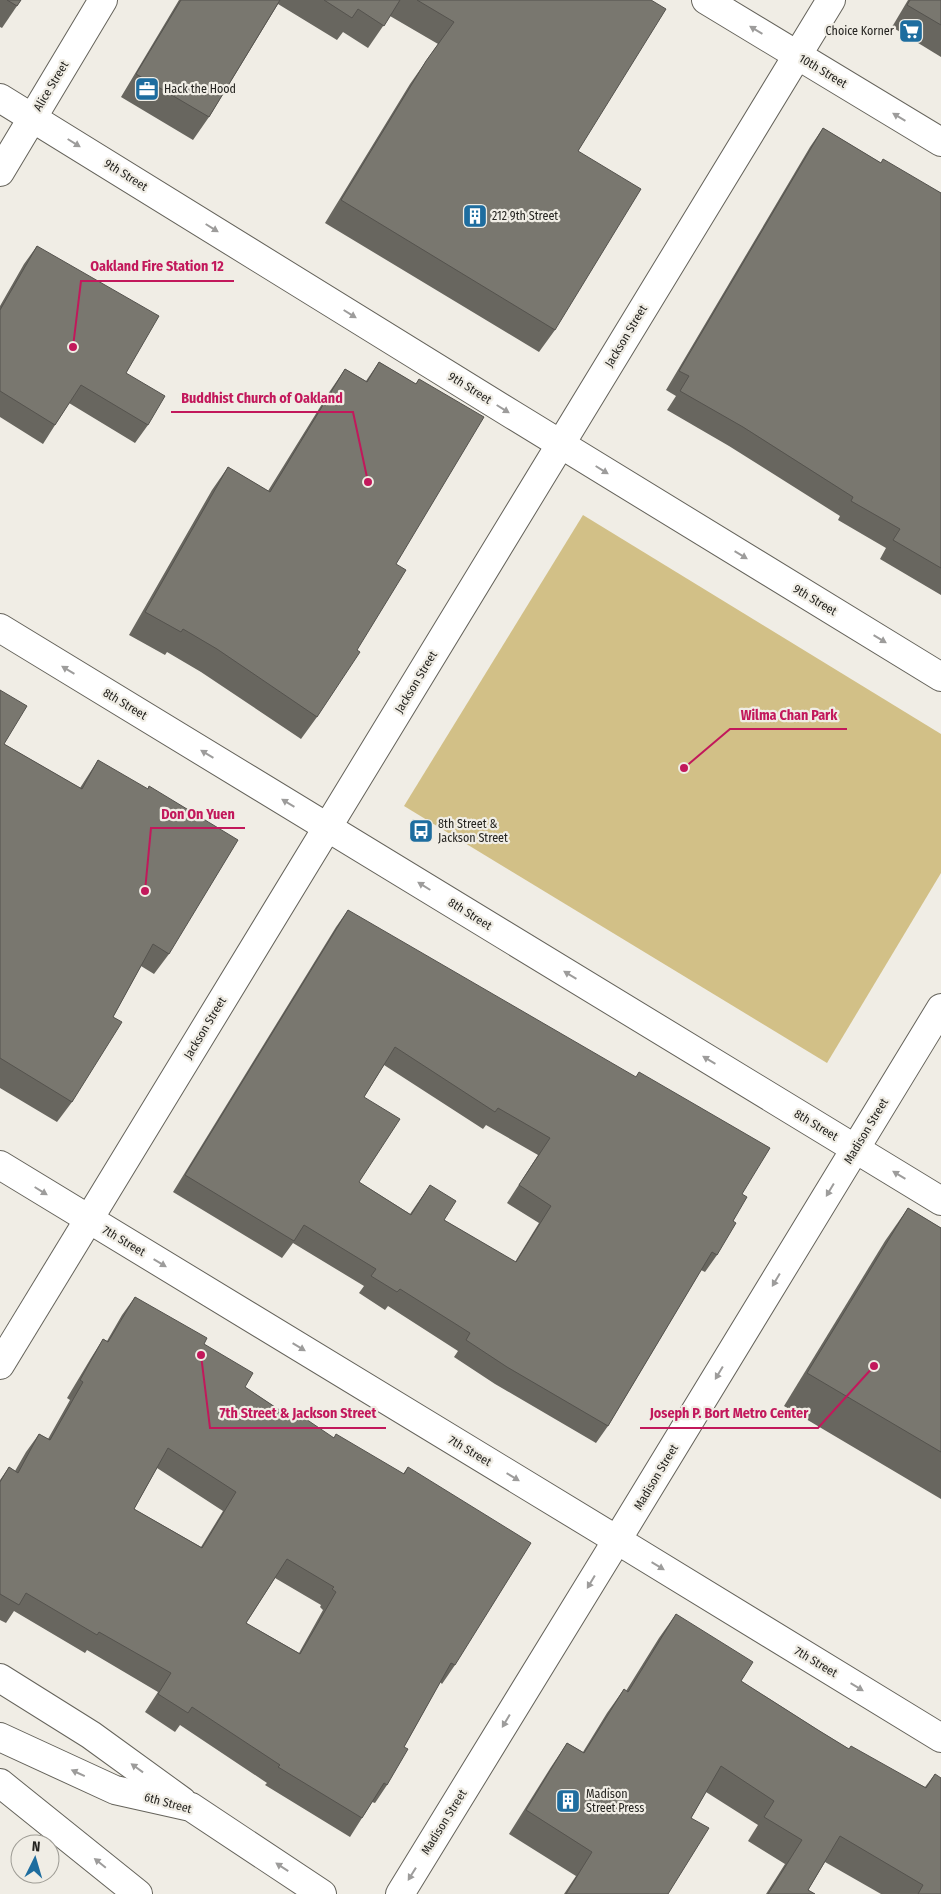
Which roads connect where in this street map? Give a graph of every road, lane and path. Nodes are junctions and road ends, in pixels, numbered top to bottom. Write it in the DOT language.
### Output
graph roads {
  1 [pos="103,0"];
  2 [pos="706,0"];
  3 [pos="831,0"];
  4 [pos="798,56"];
  5 [pos="0,98"];
  6 [pos="32,117"];
  7 [pos="941,142"];
  8 [pos="0,172"];
  9 [pos="561,444"];
  10 [pos="0,628"];
  11 [pos="941,676"];
  12 [pos="328,827"];
  13 [pos="941,1008"];
  14 [pos="855,1148"];
  15 [pos="0,1165"];
  16 [pos="941,1201"];
  17 [pos="89,1219"];
  18 [pos="0,1365"];
  19 [pos="617,1540"];
  20 [pos="0,1678"];
  21 [pos="0,1737"];
  22 [pos="941,1738"];
  23 [pos="0,1783"];
  24 [pos="191,1807"];
  25 [pos="138,1894"];
  26 [pos="322,1894"];
  27 [pos="400,1894"];
  1 -- 6 [label="main road, Alice Street"];
  4 -- 2 [label="main road, 10th Street, one-way"];
  3 -- 4 [label="main road, Jackson Street"];
  7 -- 4 [label="main road, 10th Street, one-way"];
  4 -- 9 [label="main road, Jackson Street"];
  5 -- 6 [label="main road, 9th Street"];
  6 -- 8 [label="main road, Alice Street"];
  6 -- 9 [label="main road, 9th Street, one-way"];
  9 -- 11 [label="main road, 9th Street, one-way"];
  9 -- 12 [label="main road, Jackson Street"];
  12 -- 10 [label="main road, 8th Street, one-way"];
  14 -- 12 [label="main road, 8th Street, one-way"];
  12 -- 17 [label="main road, Jackson Street"];
  13 -- 14 [label="main road, Madison Street"];
  16 -- 14 [label="main road, 8th Street, one-way"];
  14 -- 19 [label="main road, Madison Street, one-way"];
  15 -- 17 [label="main road, 7th Street, one-way"];
  17 -- 18 [label="main road, Jackson Street"];
  17 -- 19 [label="main road, 7th Street, one-way"];
  19 -- 22 [label="main road, 7th Street, one-way"];
  19 -- 27 [label="main road, Madison Street, one-way"];
  24 -- 20 [label="main road, one-way"];
  24 -- 21 [label="main road, 6th Street, one-way"];
  25 -- 23 [label="main road, one-way"];
  26 -- 24 [label="main road, 6th Street, one-way"];
}
